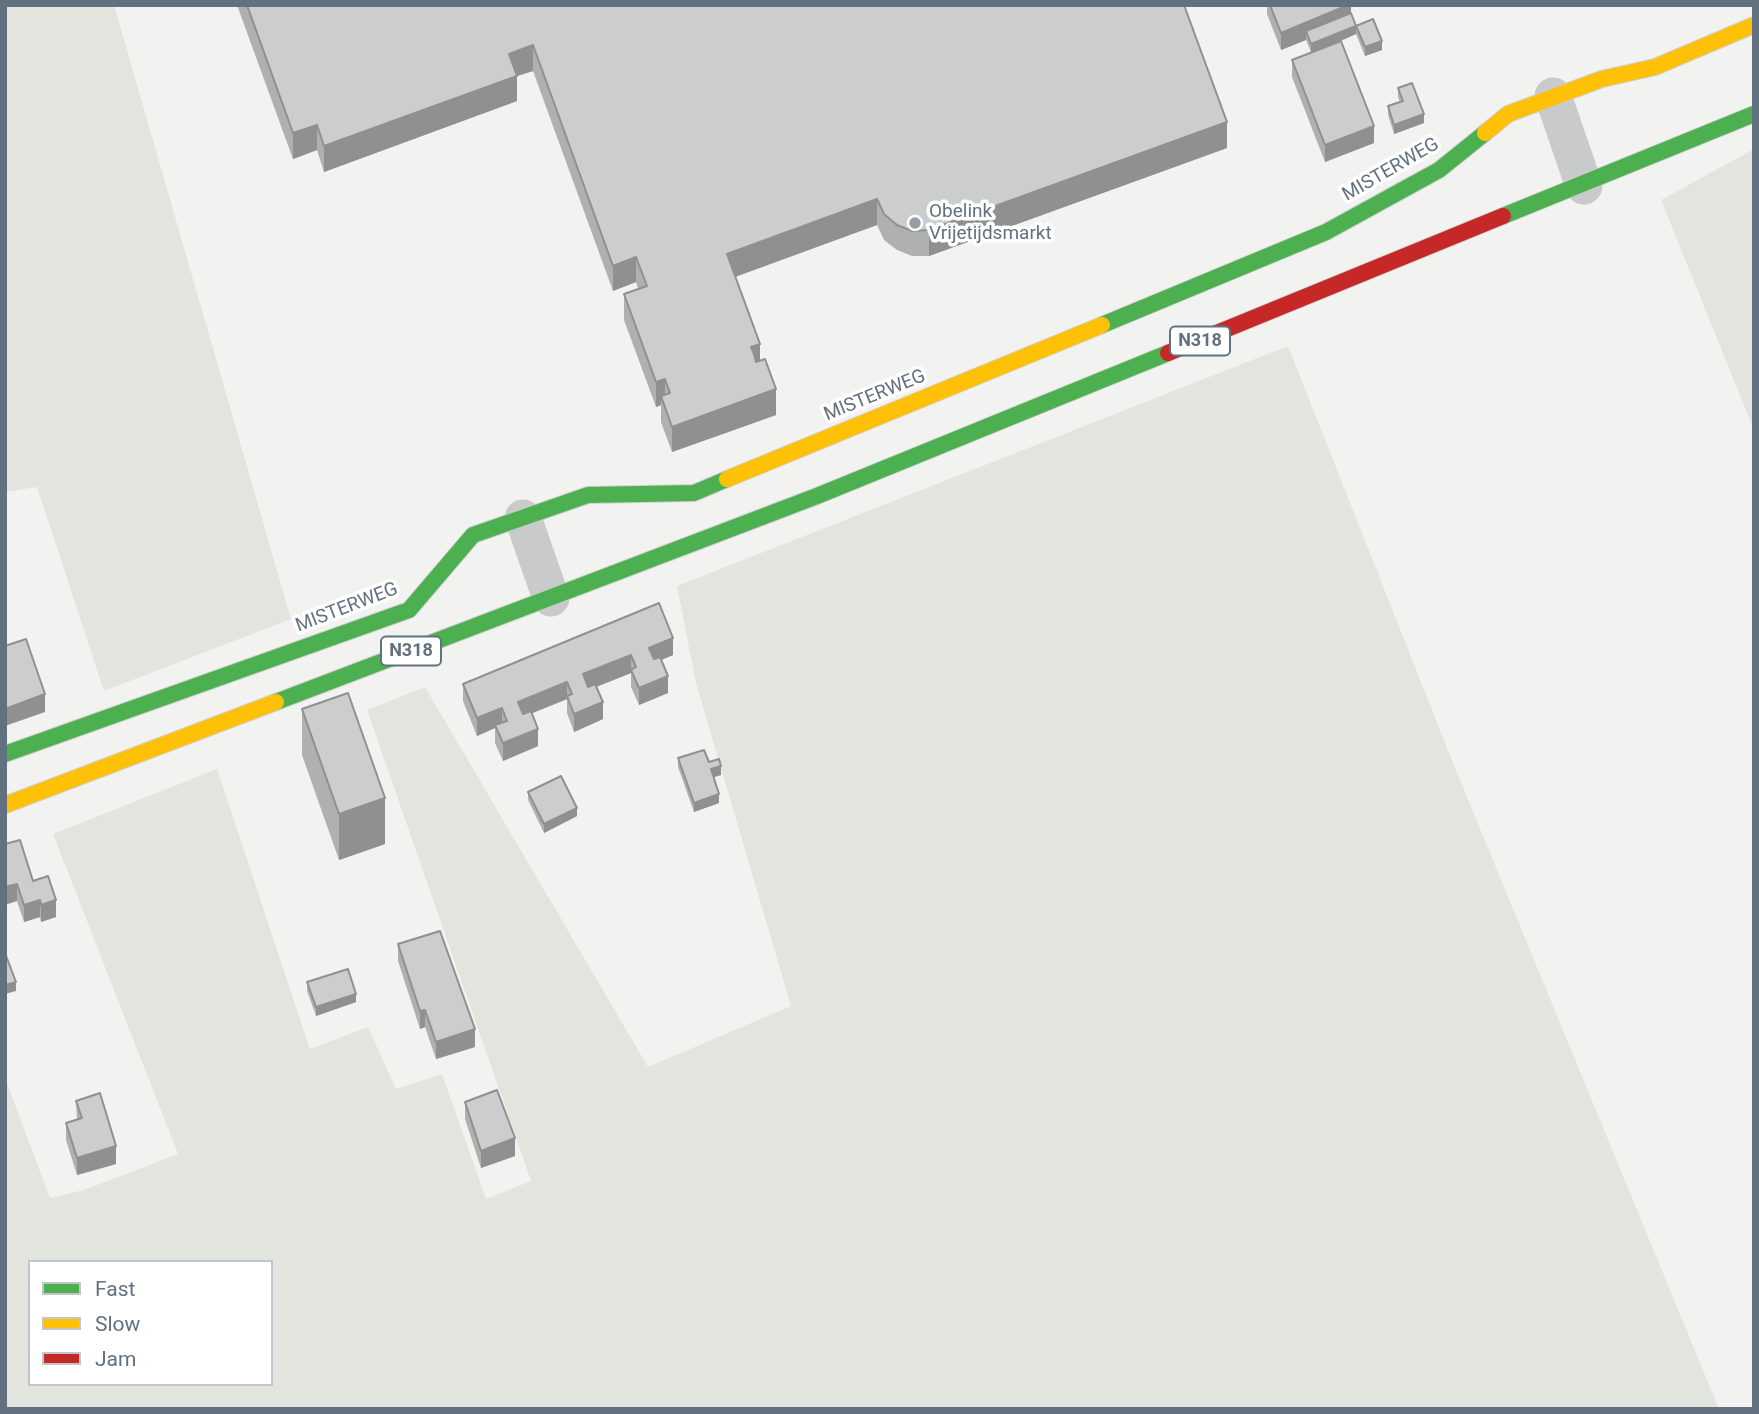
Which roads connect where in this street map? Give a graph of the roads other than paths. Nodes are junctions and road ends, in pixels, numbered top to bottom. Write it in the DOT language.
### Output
graph roads {
  1 [pos="1754,25"];
  2 [pos="1553,96"];
  3 [pos="1754,114"];
  4 [pos="1584,186"];
  5 [pos="523,518"];
  6 [pos="551,598"];
  7 [pos="5,754"];
  8 [pos="5,805"];
  1 -- 2 [label="street, MISTERWEG"];
  2 -- 4 [label="street"];
  2 -- 5 [label="street, MISTERWEG"];
  3 -- 4 [label="street, N318"];
  4 -- 6 [label="street, N318"];
  5 -- 6 [label="street"];
  5 -- 7 [label="street, MISTERWEG"];
  6 -- 8 [label="street, N318"];
}
